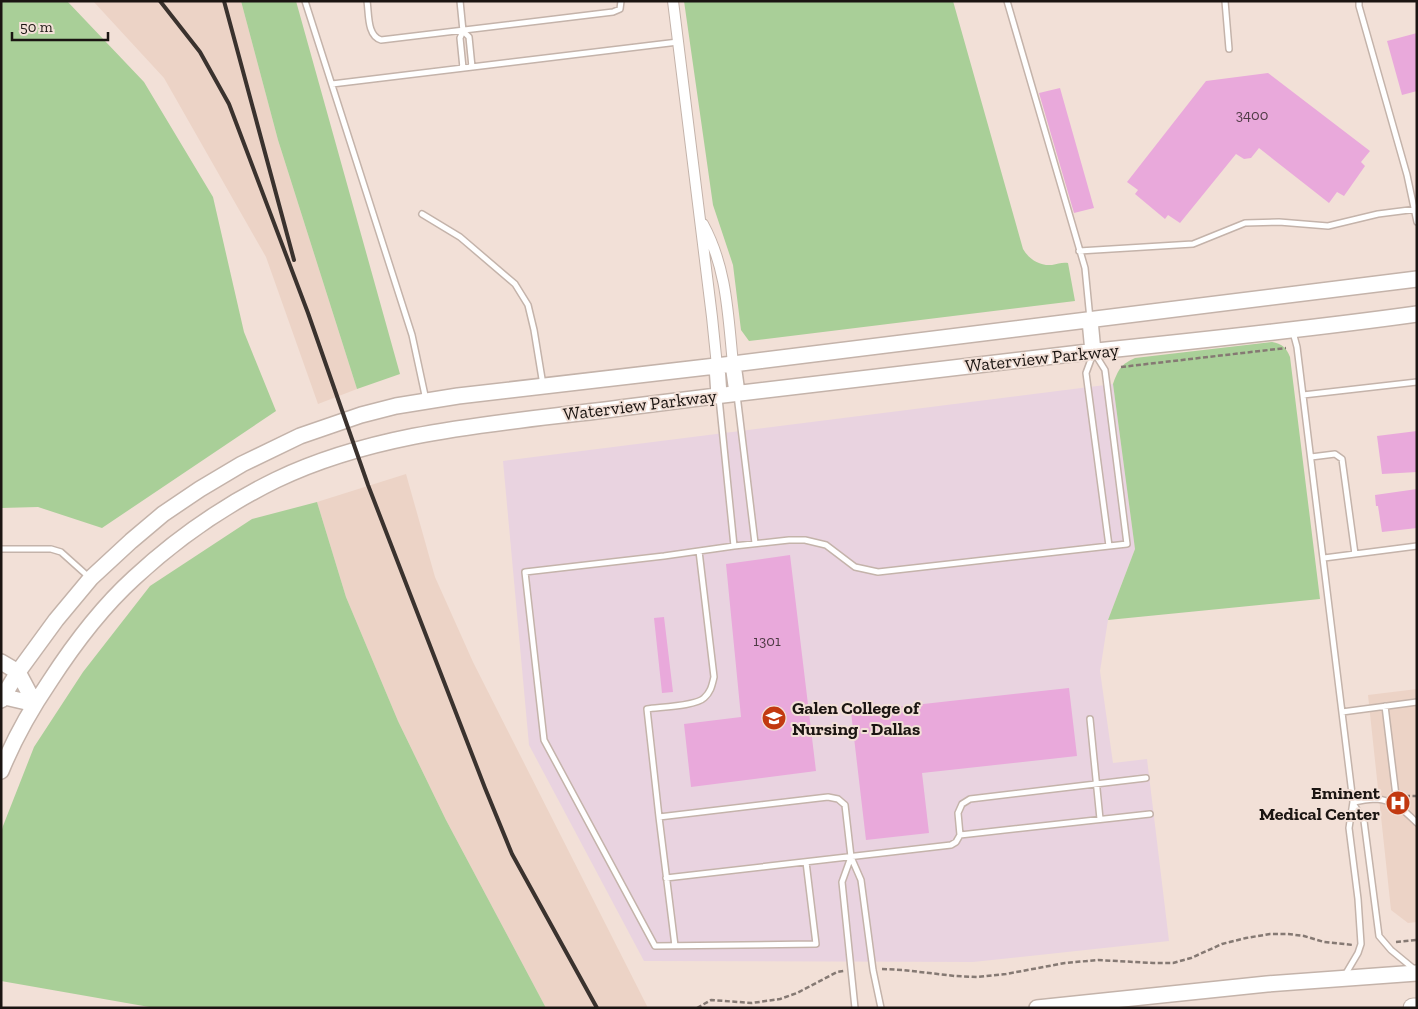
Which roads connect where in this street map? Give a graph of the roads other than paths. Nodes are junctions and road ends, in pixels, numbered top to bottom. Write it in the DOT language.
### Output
graph roads {
  1 [pos="305,1"];
  2 [pos="367,1"];
  3 [pos="460,1"];
  4 [pos="621,1"];
  5 [pos="673,1"];
  6 [pos="1007,1"];
  7 [pos="1225,1"];
  8 [pos="1359,1"];
  9 [pos="463,31"];
  10 [pos="679,42"];
  11 [pos="1229,49"];
  12 [pos="472,67"];
  13 [pos="463,68"];
  14 [pos="332,84"];
  15 [pos="1416,209"];
  16 [pos="422,214"];
  17 [pos="700,219"];
  18 [pos="1417,222"];
  19 [pos="1079,251"];
  20 [pos="1417,279"];
  21 [pos="1417,314"];
  22 [pos="1090,320"];
  23 [pos="1292,330"];
  24 [pos="1093,352"];
  25 [pos="734,364"];
  26 [pos="716,366"];
  27 [pos="1417,382"];
  28 [pos="543,386"];
  29 [pos="737,393"];
  30 [pos="719,395"];
  31 [pos="1303,395"];
  32 [pos="426,400"];
  33 [pos="1311,457"];
  34 [pos="755,543"];
  35 [pos="734,546"];
  36 [pos="1109,546"];
  37 [pos="1417,546"];
  38 [pos="1,549"];
  39 [pos="699,551"];
  40 [pos="1355,554"];
  41 [pos="1324,558"];
  42 [pos="91,578"];
  43 [pos="1,662"];
  44 [pos="18,672"];
  45 [pos="2,698"];
  46 [pos="1417,702"];
  47 [pos="35,704"];
  48 [pos="1385,706"];
  49 [pos="1342,712"];
  50 [pos="1090,719"];
  51 [pos="1,771"];
  52 [pos="1146,778"];
  53 [pos="1098,784"];
  54 [pos="1352,802"];
  55 [pos="1397,804"];
  56 [pos="1150,814"];
  57 [pos="659,818"];
  58 [pos="1100,819"];
  59 [pos="1417,822"];
  60 [pos="960,835"];
  61 [pos="851,857"];
  62 [pos="806,862"];
  63 [pos="666,878"];
  64 [pos="675,946"];
  65 [pos="1417,972"];
  66 [pos="1343,977"];
  67 [pos="855,1008"];
  68 [pos="881,1008"];
  69 [pos="1036,1008"];
  1 -- 14 [label="lane"];
  2 -- 9 [label="lane"];
  3 -- 9 [label="lane"];
  4 -- 9 [label="lane"];
  5 -- 10 [label="street"];
  6 -- 19 [label="lane"];
  7 -- 11 [label="lane"];
  8 -- 15 [label="lane"];
  9 -- 12 [label="lane"];
  9 -- 13 [label="lane"];
  10 -- 12 [label="lane"];
  10 -- 17 [label="street"];
  12 -- 13 [label="lane"];
  13 -- 14 [label="lane"];
  14 -- 32 [label="lane"];
  15 -- 18 [label="lane"];
  15 -- 19 [label="lane"];
  16 -- 28 [label="lane"];
  17 -- 25 [label="street"];
  17 -- 26 [label="street"];
  19 -- 22 [label="lane"];
  20 -- 22 [label="main road, Waterview Parkway"];
  21 -- 23 [label="main road, Waterview Parkway"];
  22 -- 24 [label="main road"];
  22 -- 25 [label="main road, Waterview Parkway"];
  23 -- 24 [label="main road, Waterview Parkway"];
  23 -- 31 [label="lane"];
  24 -- 29 [label="main road, Waterview Parkway"];
  24 -- 36 [label="lane"];
  24 -- 36 [label="lane"];
  25 -- 26 [label="main road, Waterview Parkway"];
  25 -- 29 [label="main road"];
  26 -- 28 [label="main road, Waterview Parkway"];
  26 -- 30 [label="main road"];
  27 -- 31 [label="lane"];
  28 -- 32 [label="main road, Waterview Parkway"];
  29 -- 30 [label="main road, Waterview Parkway"];
  29 -- 34 [label="lane"];
  30 -- 35 [label="lane"];
  30 -- 47 [label="main road, Waterview Parkway"];
  31 -- 33 [label="lane"];
  32 -- 42 [label="main road, Waterview Parkway"];
  33 -- 40 [label="lane"];
  33 -- 41 [label="lane"];
  34 -- 35 [label="lane"];
  34 -- 36 [label="lane"];
  35 -- 39 [label="lane"];
  37 -- 40 [label="lane"];
  38 -- 42 [label="lane"];
  39 -- 57 [label="lane"];
  39 -- 64 [label="lane"];
  40 -- 41 [label="lane"];
  41 -- 49 [label="lane"];
  42 -- 44 [label="main road, Waterview Parkway"];
  43 -- 44 [label="main road"];
  44 -- 45 [label="main road, Waterview Parkway"];
  44 -- 47 [label="main road"];
  45 -- 47 [label="main road"];
  46 -- 48 [label="lane"];
  47 -- 51 [label="main road, Waterview Parkway"];
  48 -- 49 [label="lane"];
  48 -- 55 [label="lane"];
  49 -- 54 [label="lane"];
  50 -- 53 [label="lane"];
  52 -- 53 [label="lane"];
  53 -- 58 [label="lane"];
  53 -- 60 [label="lane"];
  54 -- 55 [label="lane"];
  54 -- 65 [label="lane"];
  54 -- 66 [label="lane"];
  55 -- 59 [label="lane"];
  56 -- 58 [label="lane"];
  57 -- 61 [label="lane"];
  57 -- 63 [label="lane"];
  58 -- 60 [label="lane"];
  60 -- 61 [label="lane"];
  61 -- 62 [label="lane"];
  61 -- 67 [label="lane"];
  61 -- 68 [label="lane"];
  62 -- 63 [label="lane"];
  62 -- 64 [label="lane"];
  63 -- 64 [label="lane"];
  65 -- 66 [label="main road"];
  66 -- 69 [label="main road"];
}
